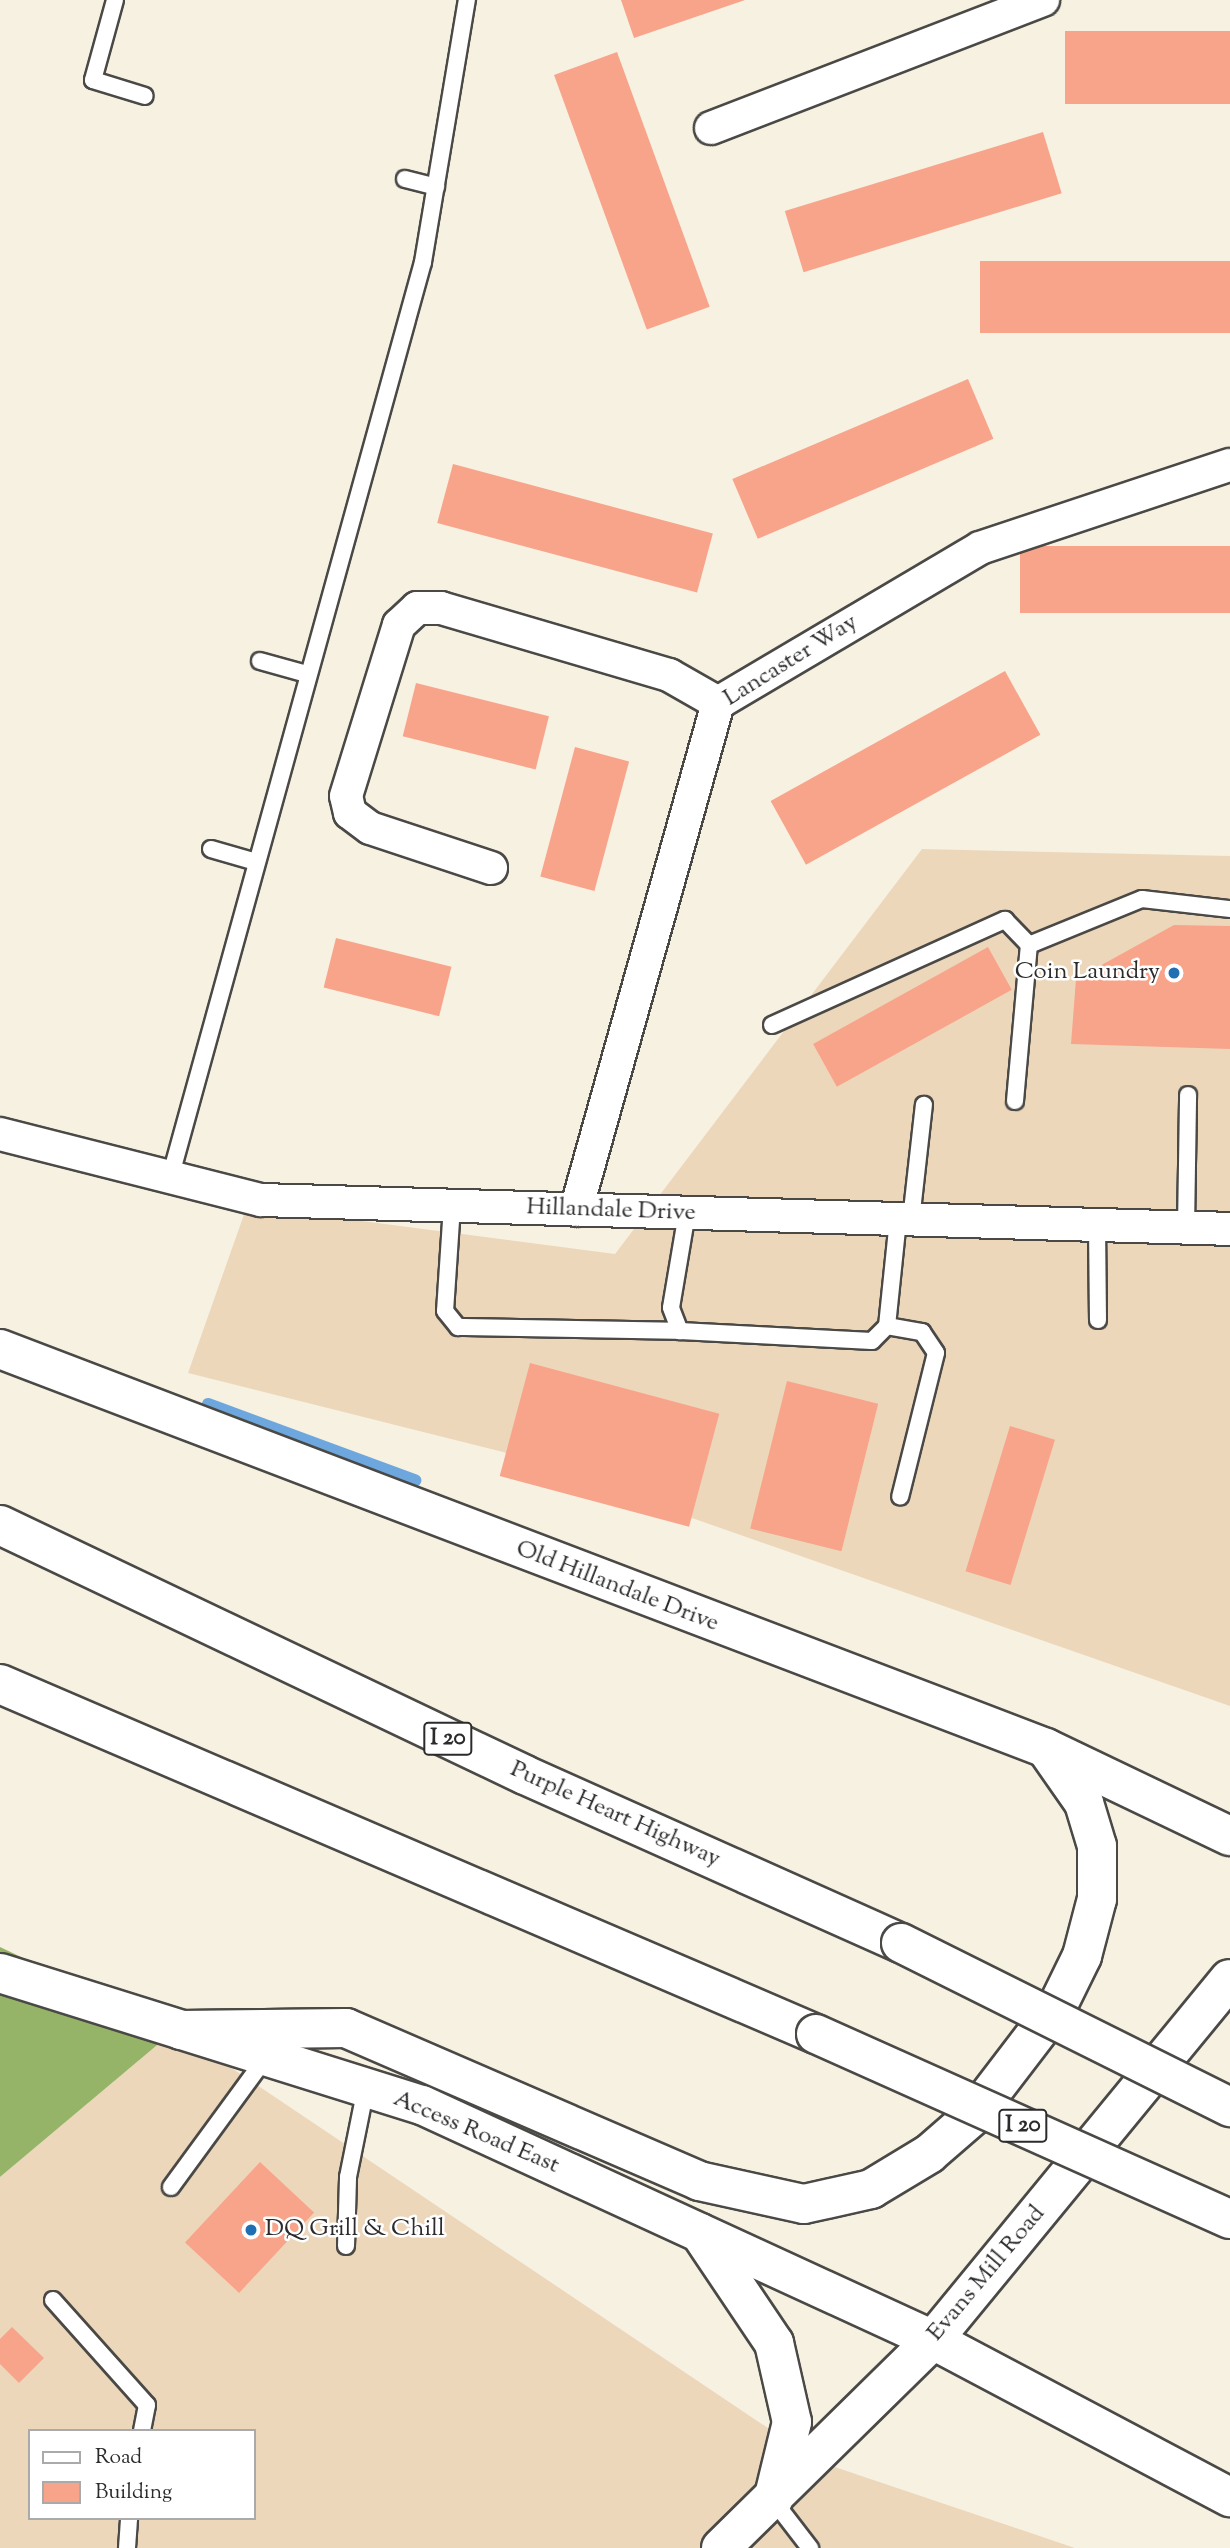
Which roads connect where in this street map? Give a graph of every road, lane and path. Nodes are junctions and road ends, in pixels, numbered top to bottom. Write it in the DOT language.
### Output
graph roads {
  1 [pos="115,0"];
  2 [pos="467,0"];
  3 [pos="1042,0"];
  4 [pos="145,96"];
  5 [pos="711,128"];
  6 [pos="405,179"];
  7 [pos="436,187"];
  8 [pos="1230,465"];
  9 [pos="260,661"];
  10 [pos="307,674"];
  11 [pos="718,703"];
  12 [pos="211,849"];
  13 [pos="256,862"];
  14 [pos="491,868"];
  15 [pos="1230,909"];
  16 [pos="1029,945"];
  17 [pos="772,1025"];
  18 [pos="1188,1095"];
  19 [pos="1015,1101"];
  20 [pos="924,1105"];
  21 [pos="0,1135"];
  22 [pos="170,1178"];
  23 [pos="452,1206"];
  24 [pos="576,1210"];
  25 [pos="687,1213"];
  26 [pos="905,1220"];
  27 [pos="1097,1225"];
  28 [pos="1186,1228"];
  29 [pos="1230,1229"];
  30 [pos="1098,1320"];
  31 [pos="887,1325"];
  32 [pos="680,1331"];
  33 [pos="0,1349"];
  34 [pos="900,1497"];
  35 [pos="0,1525"];
  36 [pos="0,1684"];
  37 [pos="1046,1748"];
  38 [pos="1230,1836"];
  39 [pos="0,1973"];
  40 [pos="1230,1979"];
  41 [pos="181,2030"];
  42 [pos="266,2057"];
  43 [pos="366,2088"];
  44 [pos="1230,2107"];
  45 [pos="172,2187"];
  46 [pos="1230,2219"];
  47 [pos="700,2233"];
  48 [pos="345,2246"];
  49 [pos="53,2301"];
  50 [pos="933,2340"];
  51 [pos="142,2429"];
  52 [pos="1230,2497"];
  53 [pos="772,2500"];
  54 [pos="129,2520"];
  55 [pos="127,2548"];
  56 [pos="721,2548"];
  57 [pos="810,2548"];
  1 -- 4 [label="lane"];
  2 -- 7 [label="lane"];
  3 -- 5 [label="street"];
  6 -- 7 [label="lane"];
  7 -- 10 [label="lane"];
  8 -- 11 [label="street, Lancaster Way"];
  9 -- 10 [label="lane"];
  10 -- 13 [label="lane"];
  11 -- 14 [label="street"];
  11 -- 24 [label="street, Lancaster Way"];
  12 -- 13 [label="lane"];
  13 -- 22 [label="lane"];
  15 -- 16 [label="lane"];
  16 -- 17 [label="lane"];
  16 -- 19 [label="lane"];
  18 -- 28 [label="lane"];
  20 -- 26 [label="lane"];
  21 -- 22 [label="street, Hillandale Drive"];
  22 -- 23 [label="street, Hillandale Drive"];
  23 -- 24 [label="street, Hillandale Drive"];
  23 -- 32 [label="lane"];
  24 -- 25 [label="street, Hillandale Drive"];
  25 -- 26 [label="street, Hillandale Drive"];
  25 -- 32 [label="lane"];
  26 -- 27 [label="street, Hillandale Drive"];
  26 -- 31 [label="lane"];
  27 -- 28 [label="street, Hillandale Drive"];
  27 -- 30 [label="lane"];
  28 -- 29 [label="street, Hillandale Drive"];
  31 -- 32 [label="lane"];
  31 -- 34 [label="lane"];
  33 -- 37 [label="main road, Old Hillandale Drive"];
  35 -- 44 [label="main road, Purple Heart Highway / I 20, bridge"];
  36 -- 46 [label="main road, I 20, bridge"];
  37 -- 38 [label="main road, Old Hillandale Drive"];
  37 -- 41 [label="main road"];
  39 -- 41 [label="main road, Access Road East"];
  40 -- 50 [label="main road, Evans Mill Road"];
  41 -- 42 [label="main road, Access Road East"];
  42 -- 43 [label="main road, Access Road East"];
  42 -- 45 [label="lane"];
  43 -- 47 [label="main road, Access Road East"];
  43 -- 48 [label="lane"];
  47 -- 50 [label="main road, Access Road East"];
  47 -- 53 [label="main road"];
  49 -- 51 [label="lane"];
  50 -- 52 [label="main road, Access Road East"];
  50 -- 53 [label="main road, Evans Mill Road"];
  53 -- 56 [label="main road, Evans Mill Road"];
  53 -- 57 [label="lane"];
  54 -- 55 [label="lane"];
}
